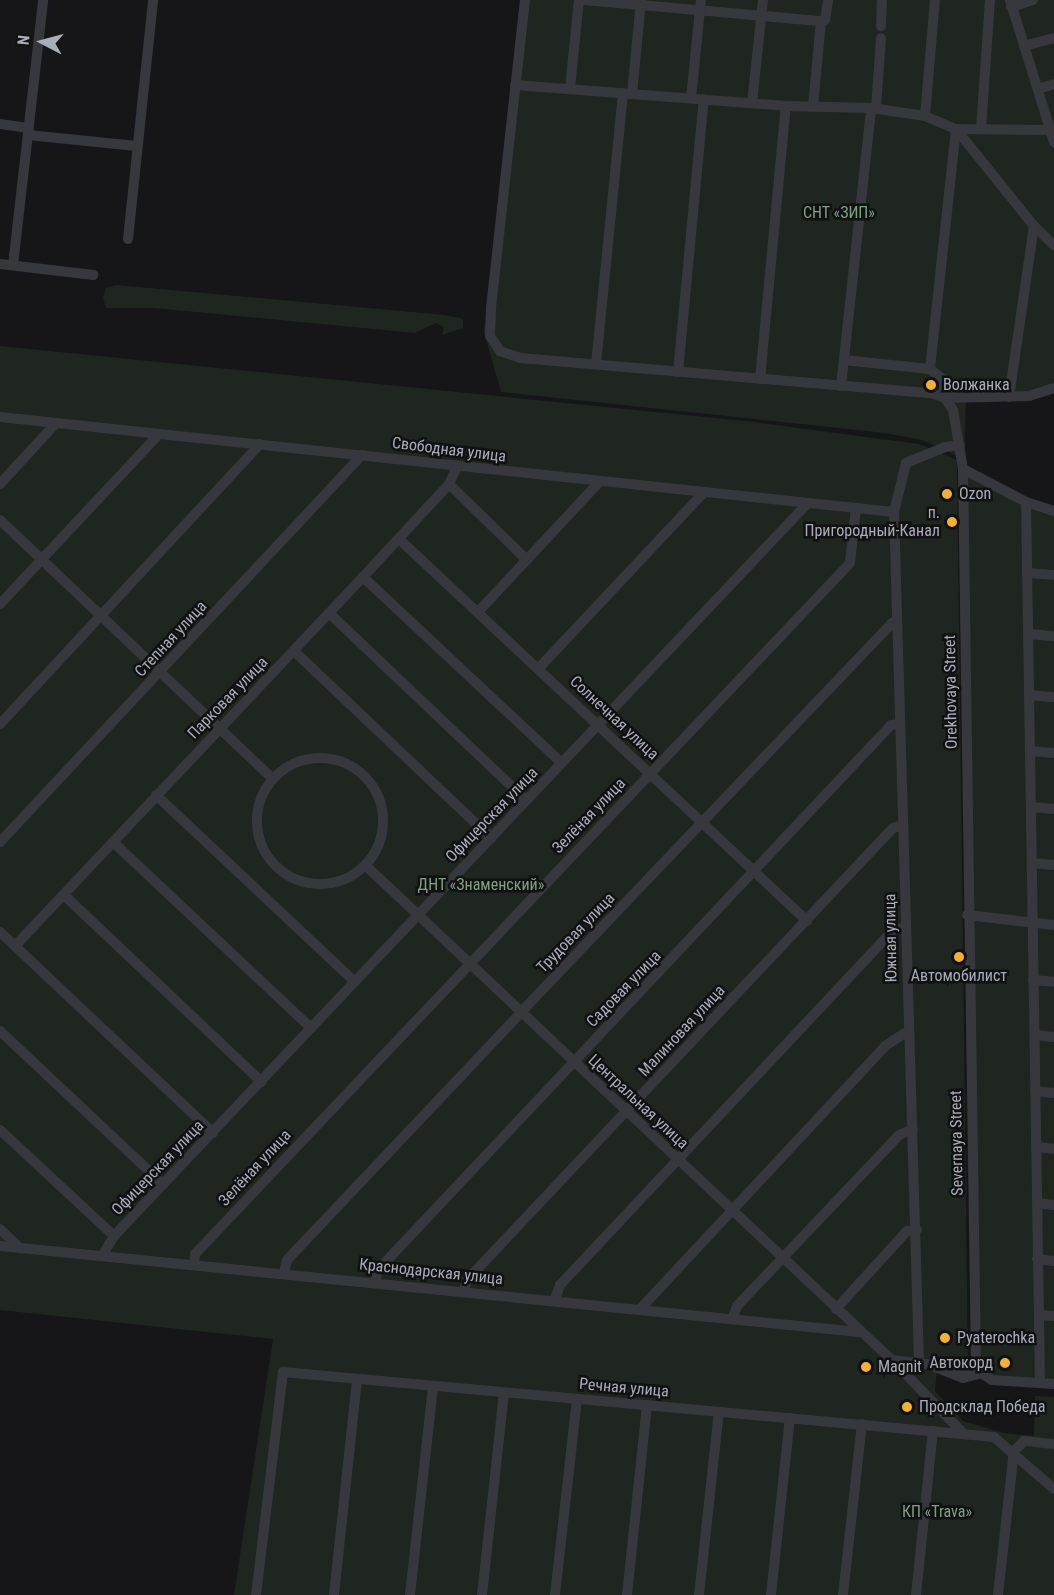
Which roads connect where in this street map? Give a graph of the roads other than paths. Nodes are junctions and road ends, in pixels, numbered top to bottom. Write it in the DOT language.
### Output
graph roads {
  1 [pos="43,0"];
  2 [pos="153,0"];
  3 [pos="525,0"];
  4 [pos="579,0"];
  5 [pos="584,0"];
  6 [pos="764,0"];
  7 [pos="828,0"];
  8 [pos="882,0"];
  9 [pos="935,0"];
  10 [pos="990,0"];
  11 [pos="1034,0"];
  12 [pos="641,3"];
  13 [pos="1010,3"];
  14 [pos="700,5"];
  15 [pos="762,16"];
  16 [pos="821,21"];
  17 [pos="881,26"];
  18 [pos="881,38"];
  19 [pos="1054,38"];
  20 [pos="1024,46"];
  21 [pos="1054,84"];
  22 [pos="515,85"];
  23 [pos="570,88"];
  24 [pos="1038,89"];
  25 [pos="627,93"];
  26 [pos="690,98"];
  27 [pos="704,99"];
  28 [pos="752,103"];
  29 [pos="786,106"];
  30 [pos="813,106"];
  31 [pos="874,108"];
  32 [pos="925,116"];
  33 [pos="0,124"];
  34 [pos="956,129"];
  35 [pos="981,129"];
  36 [pos="28,132"];
  37 [pos="1053,135"];
  38 [pos="136,146"];
  39 [pos="1034,226"];
  40 [pos="128,239"];
  41 [pos="1054,244"];
  42 [pos="0,264"];
  43 [pos="13,265"];
  44 [pos="93,275"];
  45 [pos="844,360"];
  46 [pos="596,364"];
  47 [pos="930,369"];
  48 [pos="678,372"];
  49 [pos="760,379"];
  50 [pos="841,386"];
  51 [pos="1054,388"];
  52 [pos="1009,397"];
  53 [pos="945,398"];
  54 [pos="0,417"];
  55 [pos="56,423"];
  56 [pos="159,434"];
  57 [pos="260,444"];
  58 [pos="960,445"];
  59 [pos="362,455"];
  60 [pos="457,467"];
  61 [pos="963,470"];
  62 [pos="600,481"];
  63 [pos="0,484"];
  64 [pos="449,484"];
  65 [pos="704,492"];
  66 [pos="1026,502"];
  67 [pos="808,503"];
  68 [pos="856,508"];
  69 [pos="1054,511"];
  70 [pos="894,512"];
  71 [pos="0,520"];
  72 [pos="399,539"];
  73 [pos="42,560"];
  74 [pos="527,560"];
  75 [pos="1027,573"];
  76 [pos="1054,575"];
  77 [pos="363,577"];
  78 [pos="0,604"];
  79 [pos="478,612"];
  80 [pos="329,614"];
  81 [pos="101,616"];
  82 [pos="897,622"];
  83 [pos="1029,634"];
  84 [pos="1054,636"];
  85 [pos="294,651"];
  86 [pos="538,669"];
  87 [pos="160,671"];
  88 [pos="1029,694"];
  89 [pos="1054,697"];
  90 [pos="0,724"];
  91 [pos="900,724"];
  92 [pos="598,725"];
  93 [pos="219,727"];
  94 [pos="1030,751"];
  95 [pos="1054,753"];
  96 [pos="562,763"];
  97 [pos="651,773"];
  98 [pos="273,779"];
  99 [pos="156,795"];
  100 [pos="526,800"];
  101 [pos="1030,807"];
  102 [pos="1054,809"];
  103 [pos="704,822"];
  104 [pos="903,825"];
  105 [pos="491,838"];
  106 [pos="0,842"];
  107 [pos="113,842"];
  108 [pos="1032,863"];
  109 [pos="365,865"];
  110 [pos="1054,865"];
  111 [pos="756,872"];
  112 [pos="63,895"];
  113 [pos="417,914"];
  114 [pos="967,915"];
  115 [pos="807,921"];
  116 [pos="1031,923"];
  117 [pos="1054,925"];
  118 [pos="906,927"];
  119 [pos="0,932"];
  120 [pos="15,945"];
  121 [pos="470,962"];
  122 [pos="1033,980"];
  123 [pos="355,982"];
  124 [pos="1054,982"];
  125 [pos="520,1013"];
  126 [pos="311,1028"];
  127 [pos="0,1031"];
  128 [pos="908,1031"];
  129 [pos="1035,1035"];
  130 [pos="1054,1036"];
  131 [pos="574,1062"];
  132 [pos="262,1082"];
  133 [pos="1035,1091"];
  134 [pos="1054,1093"];
  135 [pos="627,1112"];
  136 [pos="913,1129"];
  137 [pos="0,1130"];
  138 [pos="213,1133"];
  139 [pos="1036,1147"];
  140 [pos="1054,1149"];
  141 [pos="678,1161"];
  142 [pos="163,1184"];
  143 [pos="1037,1203"];
  144 [pos="1054,1205"];
  145 [pos="731,1209"];
  146 [pos="0,1229"];
  147 [pos="916,1230"];
  148 [pos="114,1236"];
  149 [pos="0,1246"];
  150 [pos="20,1248"];
  151 [pos="102,1256"];
  152 [pos="783,1259"];
  153 [pos="1037,1259"];
  154 [pos="1054,1261"];
  155 [pos="194,1263"];
  156 [pos="284,1272"];
  157 [pos="375,1281"];
  158 [pos="464,1290"];
  159 [pos="555,1299"];
  160 [pos="642,1308"];
  161 [pos="836,1309"];
  162 [pos="1039,1315"];
  163 [pos="1054,1316"];
  164 [pos="733,1317"];
  165 [pos="859,1332"];
  166 [pos="975,1356"];
  167 [pos="892,1360"];
  168 [pos="924,1363"];
  169 [pos="955,1367"];
  170 [pos="977,1372"];
  171 [pos="357,1380"];
  172 [pos="1040,1382"];
  173 [pos="1054,1384"];
  174 [pos="433,1387"];
  175 [pos="504,1393"];
  176 [pos="577,1399"];
  177 [pos="647,1406"];
  178 [pos="719,1412"];
  179 [pos="790,1419"];
  180 [pos="862,1424"];
  181 [pos="933,1431"];
  182 [pos="962,1432"];
  183 [pos="1054,1444"];
  184 [pos="1014,1451"];
  185 [pos="1054,1489"];
  186 [pos="256,1595"];
  187 [pos="334,1595"];
  188 [pos="410,1595"];
  189 [pos="482,1595"];
  190 [pos="555,1595"];
  191 [pos="627,1595"];
  192 [pos="699,1595"];
  193 [pos="771,1595"];
  194 [pos="843,1595"];
  195 [pos="916,1595"];
  196 [pos="998,1595"];
  1 -- 36 [label="street"];
  2 -- 38 [label="street"];
  3 -- 22 [label="street"];
  4 -- 23 [label="street"];
  5 -- 12 [label="street"];
  6 -- 15 [label="street"];
  7 -- 16 [label="street"];
  8 -- 17 [label="street"];
  9 -- 32 [label="street"];
  10 -- 35 [label="street"];
  11 -- 13 [label="street"];
  12 -- 14 [label="street"];
  12 -- 25 [label="street"];
  13 -- 20 [label="street"];
  14 -- 15 [label="street"];
  14 -- 26 [label="street"];
  15 -- 16 [label="street"];
  15 -- 28 [label="street"];
  16 -- 30 [label="street"];
  18 -- 31 [label="street"];
  19 -- 20 [label="street"];
  20 -- 24 [label="street"];
  21 -- 24 [label="street"];
  22 -- 23 [label="street"];
  22 -- 46 [label="street"];
  23 -- 25 [label="street"];
  24 -- 37 [label="street"];
  25 -- 26 [label="street"];
  25 -- 46 [label="street"];
  26 -- 27 [label="street"];
  27 -- 28 [label="street"];
  27 -- 48 [label="street"];
  28 -- 29 [label="street"];
  29 -- 30 [label="street"];
  29 -- 49 [label="street"];
  30 -- 31 [label="street"];
  31 -- 32 [label="street"];
  31 -- 45 [label="street"];
  32 -- 34 [label="street"];
  33 -- 36 [label="street"];
  34 -- 35 [label="street"];
  34 -- 39 [label="street"];
  34 -- 47 [label="street"];
  35 -- 37 [label="street"];
  36 -- 38 [label="street"];
  36 -- 43 [label="street"];
  38 -- 40 [label="street"];
  39 -- 41 [label="street"];
  39 -- 52 [label="street"];
  42 -- 43 [label="street"];
  43 -- 44 [label="street"];
  45 -- 47 [label="street"];
  45 -- 50 [label="street"];
  46 -- 48 [label="street"];
  47 -- 53 [label="street, Orekhovaya Street"];
  48 -- 49 [label="street"];
  49 -- 50 [label="street"];
  50 -- 53 [label="street"];
  51 -- 52 [label="street"];
  52 -- 53 [label="street"];
  53 -- 58 [label="street, Orekhovaya Street"];
  54 -- 55 [label="street, Свободная улица"];
  55 -- 56 [label="street, Свободная улица"];
  55 -- 63 [label="street"];
  56 -- 57 [label="street, Свободная улица"];
  56 -- 73 [label="street"];
  57 -- 59 [label="street, Свободная улица"];
  57 -- 81 [label="street"];
  58 -- 61 [label="street, Orekhovaya Street"];
  58 -- 70 [label="street, Южная улица"];
  59 -- 60 [label="street, Свободная улица"];
  59 -- 87 [label="street, Степная улица"];
  60 -- 62 [label="street, Свободная улица"];
  60 -- 64 [label="street, Парковая улица"];
  61 -- 66 [label="street"];
  61 -- 114 [label="street, Orekhovaya Street"];
  62 -- 65 [label="street, Свободная улица"];
  62 -- 74 [label="street"];
  64 -- 72 [label="street, Парковая улица"];
  64 -- 74 [label="street"];
  65 -- 67 [label="street, Свободная улица"];
  65 -- 86 [label="street"];
  66 -- 69 [label="street"];
  66 -- 75 [label="street"];
  67 -- 68 [label="street, Свободная улица"];
  67 -- 92 [label="street, Офицерская улица"];
  68 -- 70 [label="street, Свободная улица"];
  68 -- 97 [label="street, Зелёная улица"];
  70 -- 82 [label="street, Южная улица"];
  71 -- 73 [label="street"];
  72 -- 77 [label="street, Парковая улица"];
  72 -- 79 [label="street, Солнечная улица"];
  73 -- 78 [label="street"];
  73 -- 81 [label="street"];
  74 -- 79 [label="street"];
  75 -- 76 [label="street"];
  75 -- 83 [label="street"];
  77 -- 80 [label="street, Парковая улица"];
  77 -- 96 [label="street"];
  79 -- 86 [label="street, Солнечная улица"];
  80 -- 85 [label="street, Парковая улица"];
  80 -- 100 [label="street"];
  81 -- 87 [label="street"];
  81 -- 90 [label="street"];
  82 -- 91 [label="street, Южная улица"];
  82 -- 103 [label="street, Трудовая улица"];
  83 -- 84 [label="street"];
  83 -- 88 [label="street"];
  85 -- 93 [label="street, Парковая улица"];
  85 -- 105 [label="street"];
  86 -- 92 [label="street, Солнечная улица"];
  87 -- 93 [label="street"];
  87 -- 106 [label="street, Степная улица"];
  88 -- 89 [label="street"];
  88 -- 94 [label="street"];
  91 -- 104 [label="street, Южная улица"];
  91 -- 111 [label="street, Садовая улица"];
  92 -- 96 [label="street, Офицерская улица"];
  92 -- 97 [label="street, Солнечная улица"];
  93 -- 98 [label="street"];
  93 -- 99 [label="street, Парковая улица"];
  94 -- 95 [label="street"];
  94 -- 101 [label="street"];
  96 -- 100 [label="street, Офицерская улица"];
  97 -- 103 [label="street, Солнечная улица"];
  97 -- 121 [label="street, Зелёная улица"];
  98 -- 109 [label="street"];
  98 -- 109 [label="street"];
  99 -- 107 [label="street, Парковая улица"];
  99 -- 123 [label="street"];
  100 -- 105 [label="street, Офицерская улица"];
  101 -- 102 [label="street"];
  101 -- 108 [label="street"];
  103 -- 111 [label="street, Солнечная улица"];
  103 -- 125 [label="street, Трудовая улица"];
  104 -- 115 [label="street, Малиновая улица"];
  104 -- 118 [label="street, Южная улица"];
  105 -- 113 [label="street, Офицерская улица"];
  107 -- 112 [label="street, Парковая улица"];
  107 -- 126 [label="street"];
  108 -- 110 [label="street"];
  108 -- 116 [label="street"];
  109 -- 113 [label="street, Центральная улица"];
  111 -- 115 [label="street, Солнечная улица"];
  111 -- 131 [label="street, Садовая улица"];
  112 -- 120 [label="street, Парковая улица"];
  112 -- 132 [label="street"];
  113 -- 121 [label="street, Центральная улица"];
  113 -- 123 [label="street, Офицерская улица"];
  114 -- 116 [label="street"];
  114 -- 166 [label="street, Severnaya Street"];
  115 -- 135 [label="street, Малиновая улица"];
  116 -- 117 [label="street"];
  116 -- 122 [label="street"];
  118 -- 128 [label="street, Южная улица"];
  118 -- 141 [label="street"];
  119 -- 120 [label="street"];
  120 -- 138 [label="street"];
  121 -- 125 [label="street, Центральная улица"];
  121 -- 155 [label="street, Зелёная улица"];
  122 -- 124 [label="street"];
  122 -- 129 [label="street"];
  123 -- 126 [label="street, Офицерская улица"];
  125 -- 131 [label="street, Центральная улица"];
  125 -- 156 [label="street, Трудовая улица"];
  126 -- 132 [label="street, Офицерская улица"];
  127 -- 142 [label="street"];
  128 -- 136 [label="street, Южная улица"];
  128 -- 145 [label="street"];
  129 -- 130 [label="street"];
  129 -- 133 [label="street"];
  131 -- 135 [label="street, Центральная улица"];
  131 -- 157 [label="street, Садовая улица"];
  132 -- 138 [label="street, Офицерская улица"];
  133 -- 134 [label="street"];
  133 -- 139 [label="street"];
  135 -- 141 [label="street, Центральная улица"];
  135 -- 158 [label="street, Малиновая улица"];
  136 -- 147 [label="street, Южная улица"];
  136 -- 152 [label="street"];
  137 -- 148 [label="street"];
  138 -- 142 [label="street, Офицерская улица"];
  139 -- 140 [label="street"];
  139 -- 143 [label="street"];
  141 -- 145 [label="street, Центральная улица"];
  141 -- 159 [label="street"];
  142 -- 148 [label="street, Офицерская улица"];
  143 -- 144 [label="street"];
  143 -- 153 [label="street"];
  145 -- 152 [label="street, Центральная улица"];
  145 -- 160 [label="street"];
  146 -- 150 [label="street"];
  147 -- 161 [label="street"];
  147 -- 168 [label="street, Южная улица"];
  148 -- 151 [label="street, Офицерская улица"];
  149 -- 150 [label="street, Краснодарская улица"];
  150 -- 151 [label="street, Краснодарская улица"];
  151 -- 155 [label="street, Краснодарская улица"];
  152 -- 161 [label="street, Центральная улица"];
  152 -- 164 [label="street"];
  153 -- 154 [label="street"];
  153 -- 162 [label="street"];
  155 -- 156 [label="street, Краснодарская улица"];
  156 -- 157 [label="street, Краснодарская улица"];
  157 -- 158 [label="street, Краснодарская улица"];
  158 -- 159 [label="street, Краснодарская улица"];
  159 -- 160 [label="street, Краснодарская улица"];
  160 -- 164 [label="street, Краснодарская улица"];
  161 -- 165 [label="street, Центральная улица"];
  162 -- 163 [label="street"];
  162 -- 172 [label="street"];
  164 -- 165 [label="street, Краснодарская улица"];
  165 -- 167 [label="street, Центральная улица"];
  166 -- 169 [label="street"];
  166 -- 170 [label="street, Severnaya Street"];
  167 -- 168 [label="street"];
  167 -- 182 [label="street, Центральная улица"];
  168 -- 169 [label="street"];
  168 -- 170 [label="street"];
  169 -- 170 [label="street"];
  170 -- 172 [label="street"];
  171 -- 174 [label="street, Речная улица"];
  171 -- 186 [label="street, Речная улица"];
  171 -- 187 [label="street"];
  172 -- 173 [label="street"];
  174 -- 175 [label="street, Речная улица"];
  174 -- 188 [label="street"];
  175 -- 176 [label="street, Речная улица"];
  175 -- 189 [label="street"];
  176 -- 177 [label="street, Речная улица"];
  176 -- 190 [label="street"];
  177 -- 178 [label="street, Речная улица"];
  177 -- 191 [label="street"];
  178 -- 179 [label="street, Речная улица"];
  178 -- 192 [label="street"];
  179 -- 180 [label="street, Речная улица"];
  179 -- 193 [label="street"];
  180 -- 181 [label="street, Речная улица"];
  180 -- 194 [label="street"];
  181 -- 182 [label="street, Речная улица"];
  181 -- 195 [label="street"];
  182 -- 184 [label="street, Речная улица"];
  183 -- 184 [label="street"];
  184 -- 185 [label="street, Речная улица"];
  184 -- 196 [label="street"];
}
